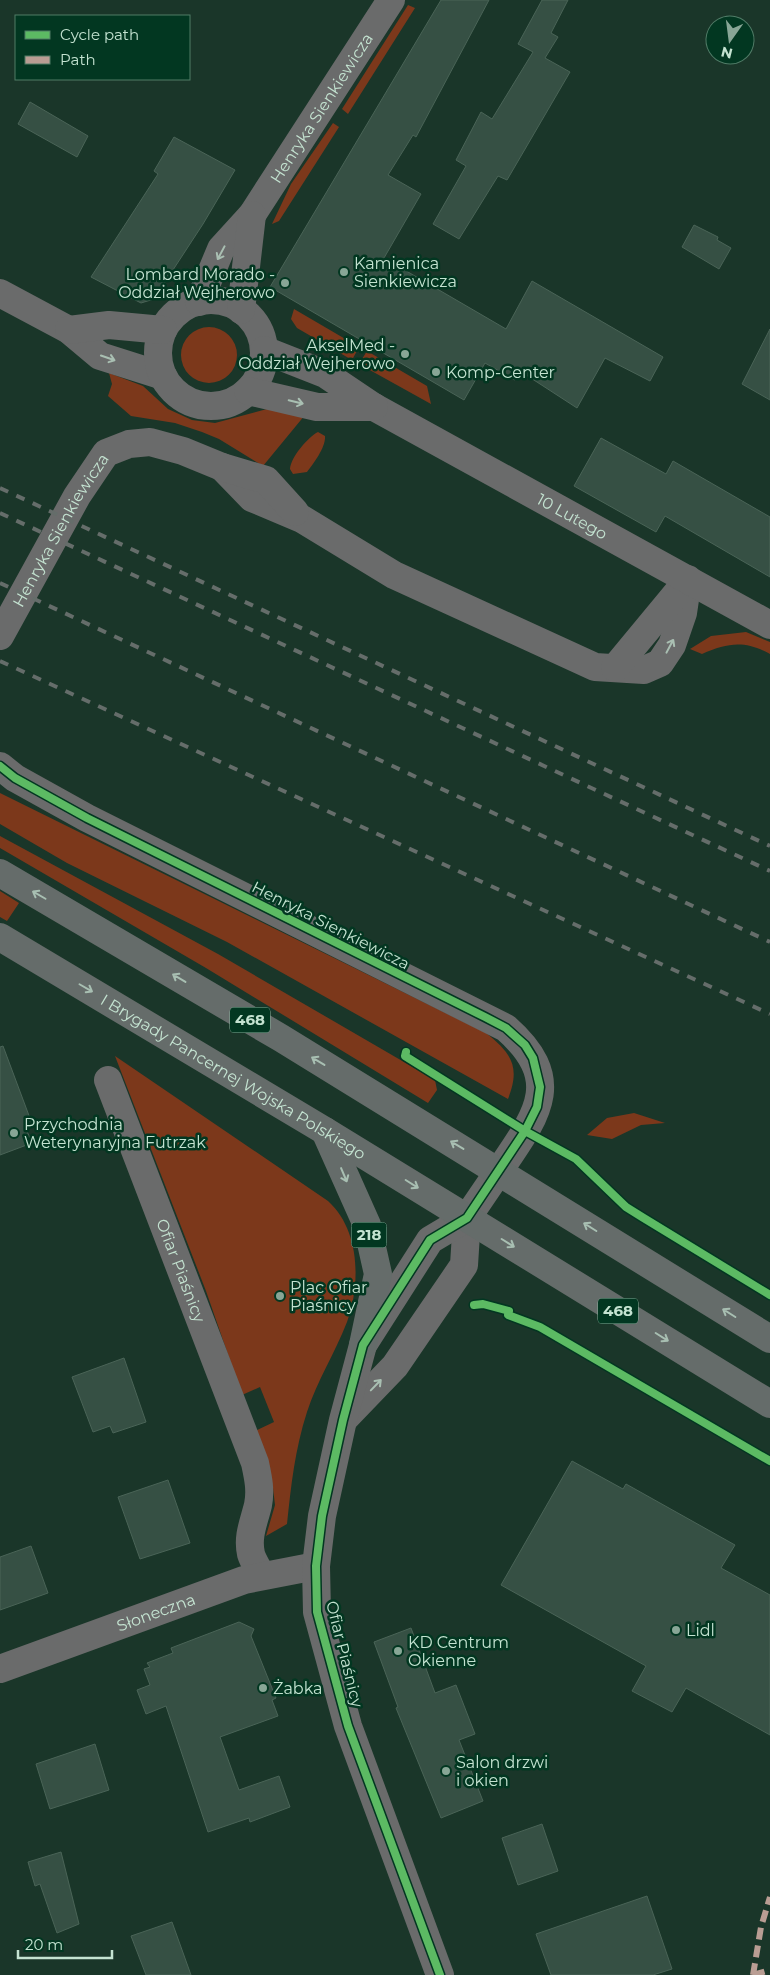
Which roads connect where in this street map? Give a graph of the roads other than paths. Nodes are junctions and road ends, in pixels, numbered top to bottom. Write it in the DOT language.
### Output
graph roads {
  1 [pos="391,0"];
  2 [pos="252,216"];
  3 [pos="0,293"];
  4 [pos="199,302"];
  5 [pos="241,310"];
  6 [pos="69,330"];
  7 [pos="163,330"];
  8 [pos="264,350"];
  9 [pos="163,376"];
  10 [pos="248,391"];
  11 [pos="374,407"];
  12 [pos="688,579"];
  13 [pos="770,625"];
  14 [pos="0,636"];
  15 [pos="0,766"];
  16 [pos="0,873"];
  17 [pos="0,938"];
  18 [pos="108,1080"];
  19 [pos="326,1130"];
  20 [pos="499,1171"];
  21 [pos="467,1218"];
  22 [pos="770,1339"];
  23 [pos="363,1346"];
  24 [pos="770,1404"];
  25 [pos="342,1420"];
  26 [pos="316,1566"];
  27 [pos="262,1575"];
  28 [pos="0,1669"];
  29 [pos="440,1975"];
  1 -- 2 [label="street, Henryka Sienkiewicza"];
  2 -- 4 [label="street, Henryka Sienkiewicza, one-way"];
  2 -- 5 [label="street, Henryka Sienkiewicza"];
  3 -- 6 [label="street"];
  4 -- 5 [label="street"];
  4 -- 7 [label="street"];
  5 -- 8 [label="street"];
  6 -- 7 [label="street"];
  6 -- 9 [label="street, one-way"];
  7 -- 9 [label="street"];
  8 -- 10 [label="street"];
  8 -- 11 [label="street, 10 Lutego"];
  9 -- 10 [label="street"];
  10 -- 11 [label="street, 10 Lutego, one-way"];
  11 -- 12 [label="street, 10 Lutego"];
  12 -- 13 [label="street, 10 Lutego"];
  12 -- 14 [label="street, Henryka Sienkiewicza"];
  15 -- 20 [label="street, Henryka Sienkiewicza"];
  20 -- 16 [label="main road, 468, one-way"];
  17 -- 19 [label="main road, I Brygady Pancernej Wojska Polskiego / 468, one-way"];
  18 -- 27 [label="street, Ofiar Piaśnicy"];
  19 -- 21 [label="main road, I Brygady Pancernej Wojska Polskiego / 468, one-way"];
  19 -- 23 [label="main road, 218, one-way"];
  20 -- 21 [label="street"];
  22 -- 20 [label="main road, 468, one-way"];
  21 -- 23 [label="street, Ofiar Piaśnicy / 218"];
  21 -- 24 [label="main road, I Brygady Pancernej Wojska Polskiego / 468, one-way"];
  25 -- 21 [label="street, one-way"];
  23 -- 25 [label="street, Ofiar Piaśnicy / 218"];
  25 -- 26 [label="street, Ofiar Piaśnicy / 218"];
  26 -- 27 [label="street, Słoneczna"];
  26 -- 29 [label="street, Ofiar Piaśnicy / 218"];
  27 -- 28 [label="street, Słoneczna"];
}
